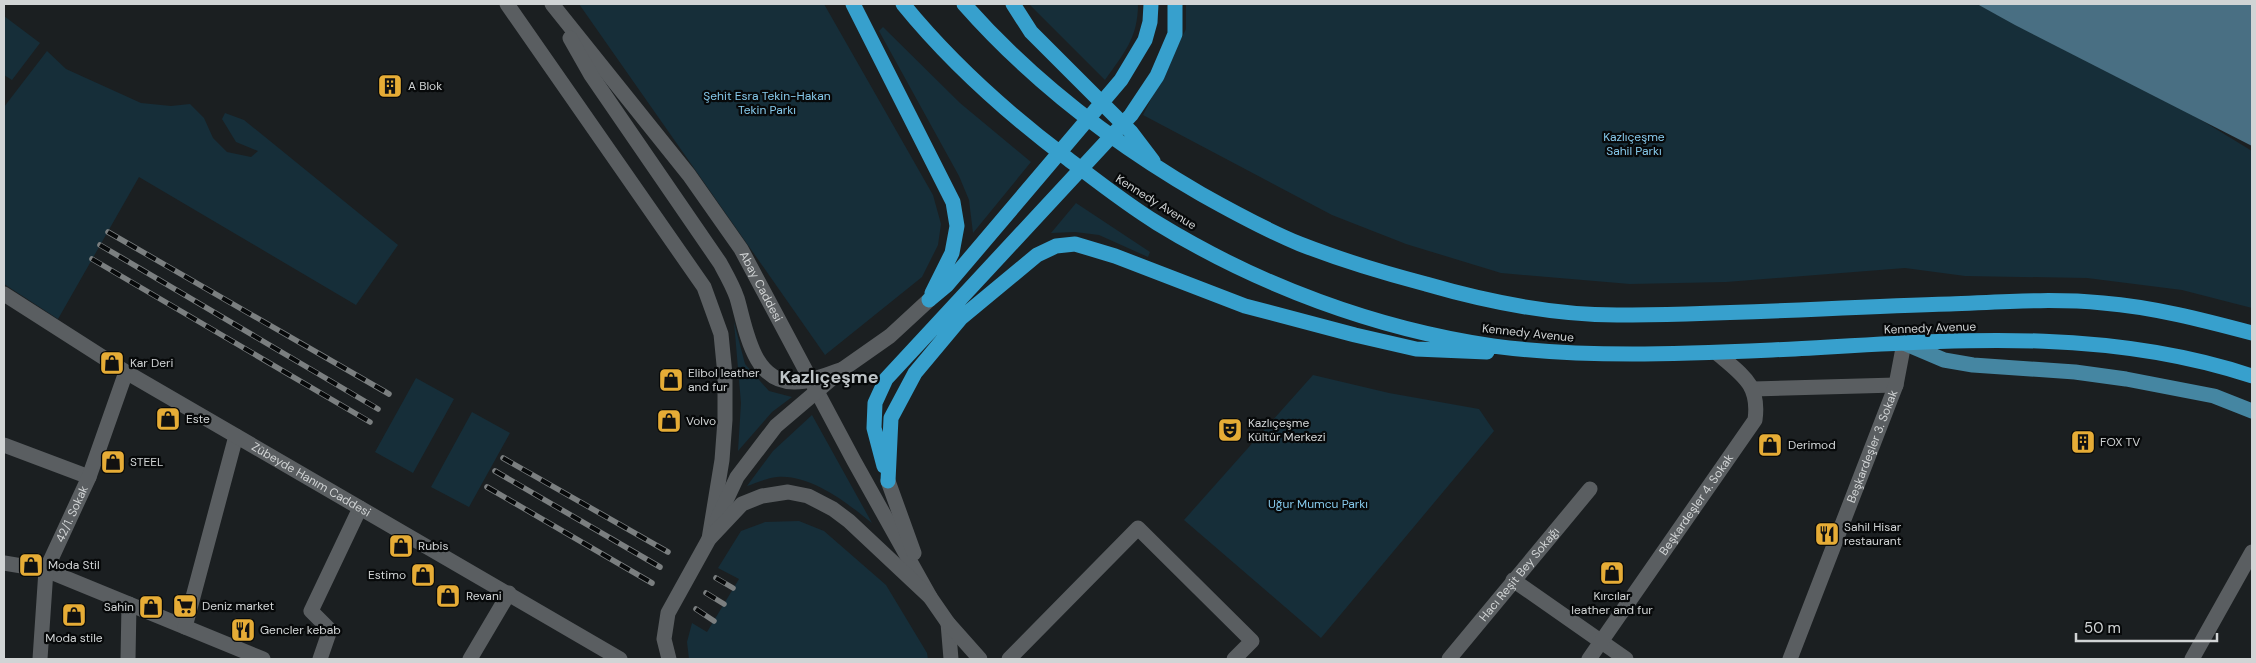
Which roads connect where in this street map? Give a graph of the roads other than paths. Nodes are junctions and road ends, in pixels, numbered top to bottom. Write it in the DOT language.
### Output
graph roads {
  1 [pos="507,4"];
  2 [pos="551,4"];
  3 [pos="853,4"];
  4 [pos="902,4"];
  5 [pos="964,4"];
  6 [pos="1013,4"];
  7 [pos="1151,4"];
  8 [pos="1175,4"];
  9 [pos="1161,172"];
  10 [pos="4,294"];
  11 [pos="929,300"];
  12 [pos="2252,333"];
  13 [pos="1904,343"];
  14 [pos="1521,348"];
  15 [pos="1717,353"];
  16 [pos="843,368"];
  17 [pos="126,372"];
  18 [pos="2252,376"];
  19 [pos="1896,385"];
  20 [pos="1753,389"];
  21 [pos="2252,412"];
  22 [pos="236,436"];
  23 [pos="4,445"];
  24 [pos="89,477"];
  25 [pos="888,481"];
  26 [pos="1590,489"];
  27 [pos="360,508"];
  28 [pos="708,539"];
  29 [pos="2252,552"];
  30 [pos="4,564"];
  31 [pos="46,570"];
  32 [pos="1513,580"];
  33 [pos="509,593"];
  34 [pos="930,597"];
  35 [pos="129,604"];
  36 [pos="948,623"];
  37 [pos="185,627"];
  38 [pos="1601,643"];
  39 [pos="40,659"];
  40 [pos="128,659"];
  41 [pos="263,659"];
  42 [pos="320,659"];
  43 [pos="470,659"];
  44 [pos="620,659"];
  45 [pos="669,659"];
  46 [pos="951,659"];
  47 [pos="980,659"];
  48 [pos="1010,659"];
  49 [pos="1234,659"];
  50 [pos="1449,659"];
  51 [pos="1590,659"];
  52 [pos="1626,659"];
  53 [pos="1790,659"];
  54 [pos="2192,659"];
  1 -- 28 [label="street, Abay Caddesi"];
  2 -- 16 [label="street"];
  2 -- 34 [label="street, Abay Caddesi"];
  3 -- 11 [label="highway"];
  4 -- 14 [label="highway, Kennedy Avenue"];
  5 -- 9 [label="highway, Kennedy Avenue"];
  6 -- 9 [label="highway"];
  7 -- 11 [label="highway"];
  8 -- 25 [label="highway"];
  9 -- 12 [label="highway, Kennedy Avenue"];
  10 -- 17 [label="street, Zübeyde Hanım Caddesi"];
  11 -- 16 [label="street"];
  13 -- 15 [label="highway, Kennedy Avenue"];
  13 -- 18 [label="highway, Kennedy Avenue"];
  13 -- 19 [label="street, Beşkardeşler 3. Sokak"];
  13 -- 21 [label="main road"];
  14 -- 15 [label="highway, Kennedy Avenue"];
  14 -- 25 [label="highway"];
  15 -- 20 [label="street"];
  16 -- 28 [label="street"];
  17 -- 22 [label="street, Zübeyde Hanım Caddesi"];
  17 -- 24 [label="street, 42/1. Sokak"];
  19 -- 20 [label="street"];
  19 -- 53 [label="street, Beşkardeşler 3. Sokak"];
  20 -- 38 [label="street, Beşkardeşler 4. Sokak"];
  22 -- 27 [label="street, Zübeyde Hanım Caddesi"];
  22 -- 37 [label="street"];
  23 -- 24 [label="street"];
  24 -- 31 [label="street, 42/1. Sokak"];
  25 -- 34 [label="street"];
  26 -- 32 [label="street, Hacı Reşit Bey Sokağı"];
  27 -- 33 [label="street, Zübeyde Hanım Caddesi"];
  27 -- 42 [label="street"];
  28 -- 34 [label="street, Abay Caddesi"];
  28 -- 45 [label="street, Abay Caddesi"];
  29 -- 54 [label="street"];
  30 -- 31 [label="street"];
  31 -- 35 [label="street"];
  31 -- 39 [label="street, 42/1. Sokak"];
  32 -- 38 [label="street"];
  32 -- 50 [label="street, Hacı Reşit Bey Sokağı"];
  33 -- 43 [label="street"];
  33 -- 44 [label="street, Zübeyde Hanım Caddesi"];
  34 -- 36 [label="street, Abay Caddesi"];
  35 -- 37 [label="street"];
  35 -- 40 [label="street"];
  36 -- 46 [label="street"];
  36 -- 47 [label="street, Abay Caddesi"];
  37 -- 41 [label="street"];
  38 -- 51 [label="street, Beşkardeşler 4. Sokak"];
  38 -- 52 [label="street"];
  48 -- 49 [label="street"];
}
